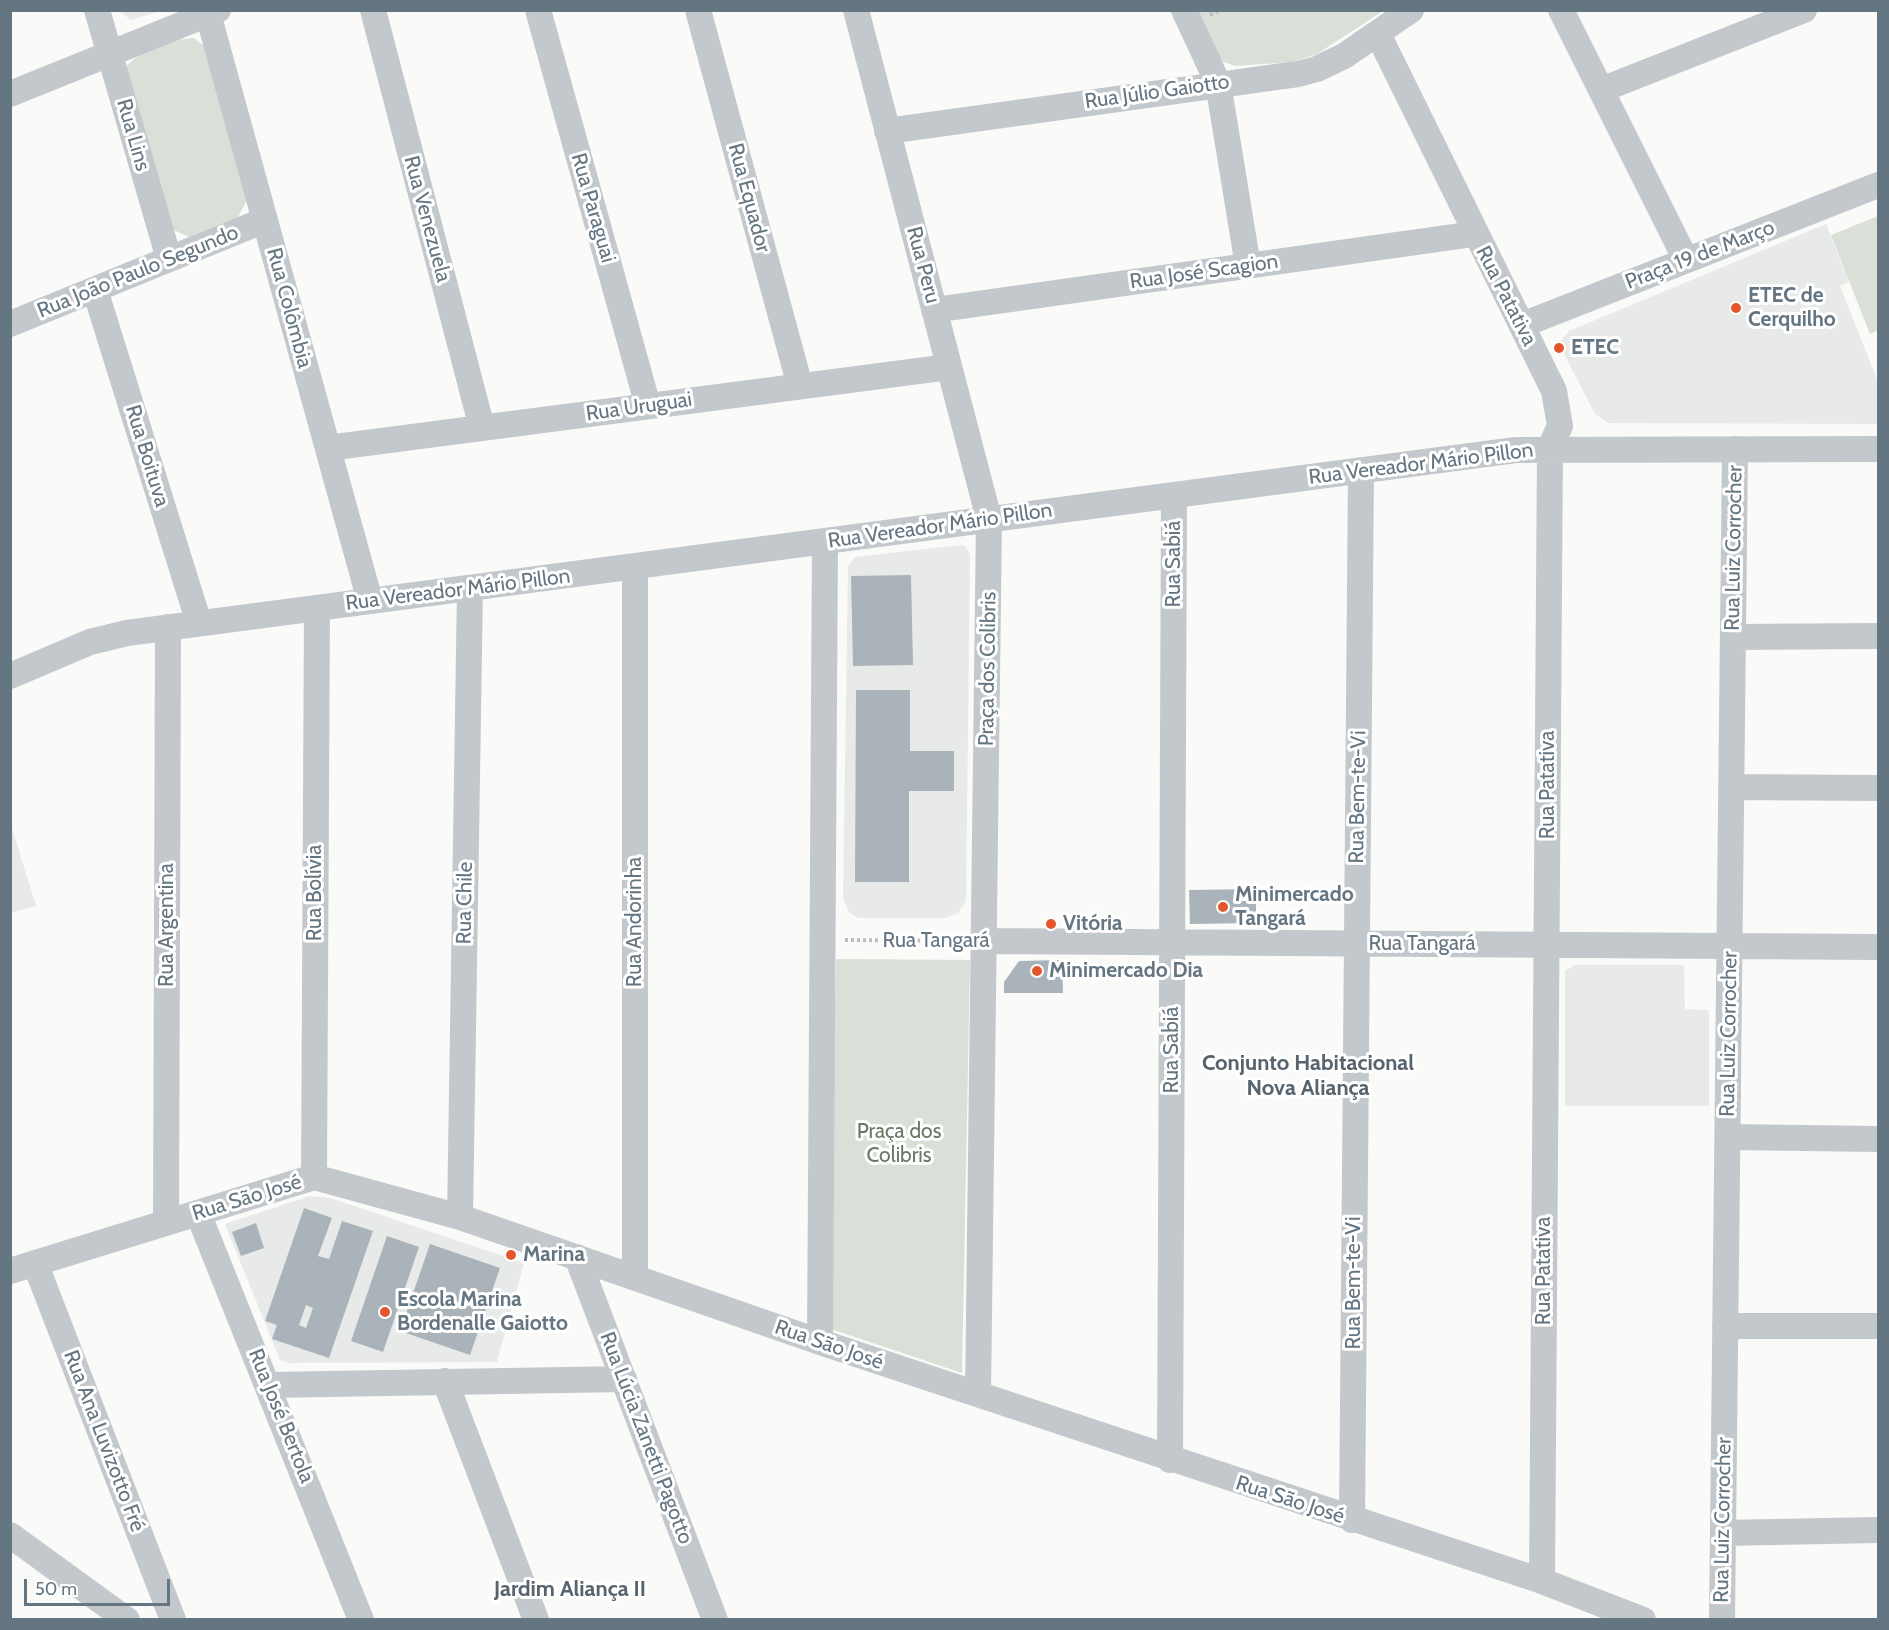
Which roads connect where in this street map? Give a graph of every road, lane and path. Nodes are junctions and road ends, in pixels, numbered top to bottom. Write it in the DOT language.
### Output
graph roads {
  1 [pos="97,10"];
  2 [pos="373,10"];
  3 [pos="538,10"];
  4 [pos="698,10"];
  5 [pos="856,10"];
  6 [pos="1184,10"];
  7 [pos="1411,10"];
  8 [pos="1561,10"];
  9 [pos="1804,10"];
  10 [pos="213,13"];
  11 [pos="1378,34"];
  12 [pos="110,54"];
  13 [pos="1218,83"];
  14 [pos="1601,90"];
  15 [pos="10,94"];
  16 [pos="887,131"];
  17 [pos="1878,185"];
  18 [pos="265,220"];
  19 [pos="1474,234"];
  20 [pos="169,259"];
  21 [pos="1686,260"];
  22 [pos="1248,266"];
  23 [pos="95,290"];
  24 [pos="934,310"];
  25 [pos="10,324"];
  26 [pos="1522,325"];
  27 [pos="949,367"];
  28 [pos="801,386"];
  29 [pos="648,406"];
  30 [pos="482,428"];
  31 [pos="328,448"];
  32 [pos="1550,448"];
  33 [pos="1735,448"];
  34 [pos="1878,449"];
  35 [pos="1361,471"];
  36 [pos="1174,496"];
  37 [pos="989,519"];
  38 [pos="825,541"];
  39 [pos="635,566"];
  40 [pos="470,588"];
  41 [pos="370,601"];
  42 [pos="317,608"];
  43 [pos="199,623"];
  44 [pos="168,627"];
  45 [pos="1878,636"];
  46 [pos="1733,637"];
  47 [pos="12,670"];
  48 [pos="1731,787"];
  49 [pos="1878,788"];
  50 [pos="822,940"];
  51 [pos="985,941"];
  52 [pos="1173,942"];
  53 [pos="1356,944"];
  54 [pos="1547,945"];
  55 [pos="1730,946"];
  56 [pos="1878,947"];
  57 [pos="1728,1137"];
  58 [pos="1878,1139"];
  59 [pos="314,1177"];
  60 [pos="198,1213"];
  61 [pos="460,1217"];
  62 [pos="166,1223"];
  63 [pos="577,1257"];
  64 [pos="35,1263"];
  65 [pos="10,1271"];
  66 [pos="636,1277"];
  67 [pos="1725,1326"];
  68 [pos="1878,1326"];
  69 [pos="820,1342"];
  70 [pos="624,1379"];
  71 [pos="446,1381"];
  72 [pos="269,1385"];
  73 [pos="978,1394"];
  74 [pos="1170,1460"];
  75 [pos="1352,1520"];
  76 [pos="1878,1530"];
  77 [pos="1723,1533"];
  78 [pos="10,1535"];
  79 [pos="1542,1581"];
  80 [pos="128,1620"];
  81 [pos="173,1620"];
  82 [pos="361,1620"];
  83 [pos="536,1620"];
  84 [pos="715,1620"];
  85 [pos="1643,1620"];
  86 [pos="1722,1620"];
  1 -- 12 [label="street, Rua Lins"];
  2 -- 30 [label="street, Rua Venezuela"];
  3 -- 29 [label="street, Rua Paraguai"];
  4 -- 28 [label="street, Rua Equador"];
  5 -- 16 [label="street, Rua Peru"];
  6 -- 13 [label="street"];
  7 -- 11 [label="street, Rua Júlio Gaiotto"];
  8 -- 14 [label="street"];
  9 -- 14 [label="street"];
  10 -- 12 [label="street"];
  10 -- 18 [label="street, Rua Colômbia"];
  11 -- 13 [label="street, Rua Júlio Gaiotto"];
  11 -- 19 [label="street, Rua Patativa"];
  12 -- 15 [label="street"];
  12 -- 20 [label="street, Rua Lins"];
  13 -- 16 [label="street, Rua Júlio Gaiotto"];
  13 -- 22 [label="street"];
  14 -- 21 [label="street"];
  16 -- 24 [label="street, Rua Peru"];
  17 -- 21 [label="street, Praça 19 de Março"];
  18 -- 20 [label="street, Rua João Paulo Segundo"];
  18 -- 31 [label="street, Rua Colômbia"];
  19 -- 22 [label="street, Rua José Scagion"];
  19 -- 26 [label="street, Rua Patativa"];
  20 -- 23 [label="street, Rua João Paulo Segundo"];
  21 -- 26 [label="street, Praça 19 de Março"];
  22 -- 24 [label="street, Rua José Scagion"];
  23 -- 25 [label="street, Rua João Paulo Segundo"];
  23 -- 43 [label="street, Rua Boituva"];
  24 -- 27 [label="street, Rua Peru"];
  26 -- 32 [label="street, Rua Patativa"];
  27 -- 28 [label="street, Rua Uruguai"];
  27 -- 37 [label="street, Rua Peru"];
  28 -- 29 [label="street, Rua Uruguai"];
  29 -- 30 [label="street, Rua Uruguai"];
  30 -- 31 [label="street, Rua Uruguai"];
  31 -- 41 [label="street, Rua Colômbia"];
  32 -- 33 [label="street, Rua Vereador Mário Pillon"];
  32 -- 35 [label="street, Rua Vereador Mário Pillon"];
  32 -- 54 [label="street, Rua Patativa"];
  33 -- 34 [label="street, Rua Vereador Mário Pillon"];
  33 -- 46 [label="street, Rua Luiz Corrocher"];
  35 -- 36 [label="street, Rua Vereador Mário Pillon"];
  35 -- 53 [label="street, Rua Bem-te-Vi"];
  36 -- 37 [label="street, Rua Vereador Mário Pillon"];
  36 -- 52 [label="street, Rua Sabiá"];
  37 -- 38 [label="street, Rua Vereador Mário Pillon"];
  37 -- 51 [label="street, Praça dos Colibris"];
  38 -- 39 [label="street, Rua Vereador Mário Pillon"];
  38 -- 50 [label="street"];
  39 -- 40 [label="street, Rua Vereador Mário Pillon"];
  39 -- 66 [label="street, Rua Andorinha"];
  40 -- 41 [label="street, Rua Vereador Mário Pillon"];
  40 -- 61 [label="street, Rua Chile"];
  41 -- 42 [label="street, Rua Vereador Mário Pillon"];
  42 -- 43 [label="street, Rua Vereador Mário Pillon"];
  42 -- 59 [label="street, Rua Bolívia"];
  43 -- 44 [label="street, Rua Vereador Mário Pillon"];
  44 -- 47 [label="street, Rua Vereador Mário Pillon"];
  44 -- 62 [label="street, Rua Argentina"];
  45 -- 46 [label="street"];
  46 -- 48 [label="street, Rua Luiz Corrocher"];
  48 -- 49 [label="street"];
  48 -- 55 [label="street, Rua Luiz Corrocher"];
  50 -- 51 [label="path, Rua Tangará"];
  50 -- 69 [label="street"];
  51 -- 52 [label="street, Rua Tangará"];
  51 -- 73 [label="street, Praça dos Colibris"];
  52 -- 53 [label="street, Rua Tangará"];
  52 -- 74 [label="street, Rua Sabiá"];
  53 -- 54 [label="street, Rua Tangará"];
  53 -- 75 [label="street, Rua Bem-te-Vi"];
  54 -- 55 [label="street, Rua Tangará"];
  54 -- 79 [label="street, Rua Patativa"];
  55 -- 56 [label="street, Rua Tangará"];
  55 -- 57 [label="street, Rua Luiz Corrocher"];
  57 -- 58 [label="street"];
  57 -- 67 [label="street, Rua Luiz Corrocher"];
  59 -- 60 [label="street, Rua São José"];
  59 -- 61 [label="street, Rua São José"];
  60 -- 62 [label="street, Rua São José"];
  60 -- 72 [label="street, Rua José Bertola"];
  61 -- 63 [label="street, Rua São José"];
  62 -- 64 [label="street, Rua São José"];
  63 -- 66 [label="street, Rua São José"];
  63 -- 70 [label="street, Rua Lúcia Zanetti Pagotto"];
  64 -- 65 [label="street, Rua São José"];
  64 -- 81 [label="street, Rua Ana Luvizotto Fré"];
  66 -- 69 [label="street, Rua São José"];
  67 -- 68 [label="street"];
  67 -- 77 [label="street, Rua Luiz Corrocher"];
  69 -- 73 [label="street, Rua São José"];
  70 -- 71 [label="street"];
  70 -- 84 [label="street, Rua Lúcia Zanetti Pagotto"];
  71 -- 72 [label="street"];
  71 -- 83 [label="street"];
  72 -- 82 [label="street, Rua José Bertola"];
  73 -- 74 [label="street, Rua São José"];
  74 -- 75 [label="street, Rua São José"];
  75 -- 79 [label="street, Rua São José"];
  76 -- 77 [label="street"];
  77 -- 86 [label="street, Rua Luiz Corrocher"];
  78 -- 80 [label="street"];
  79 -- 85 [label="street, Rua São José"];
}
